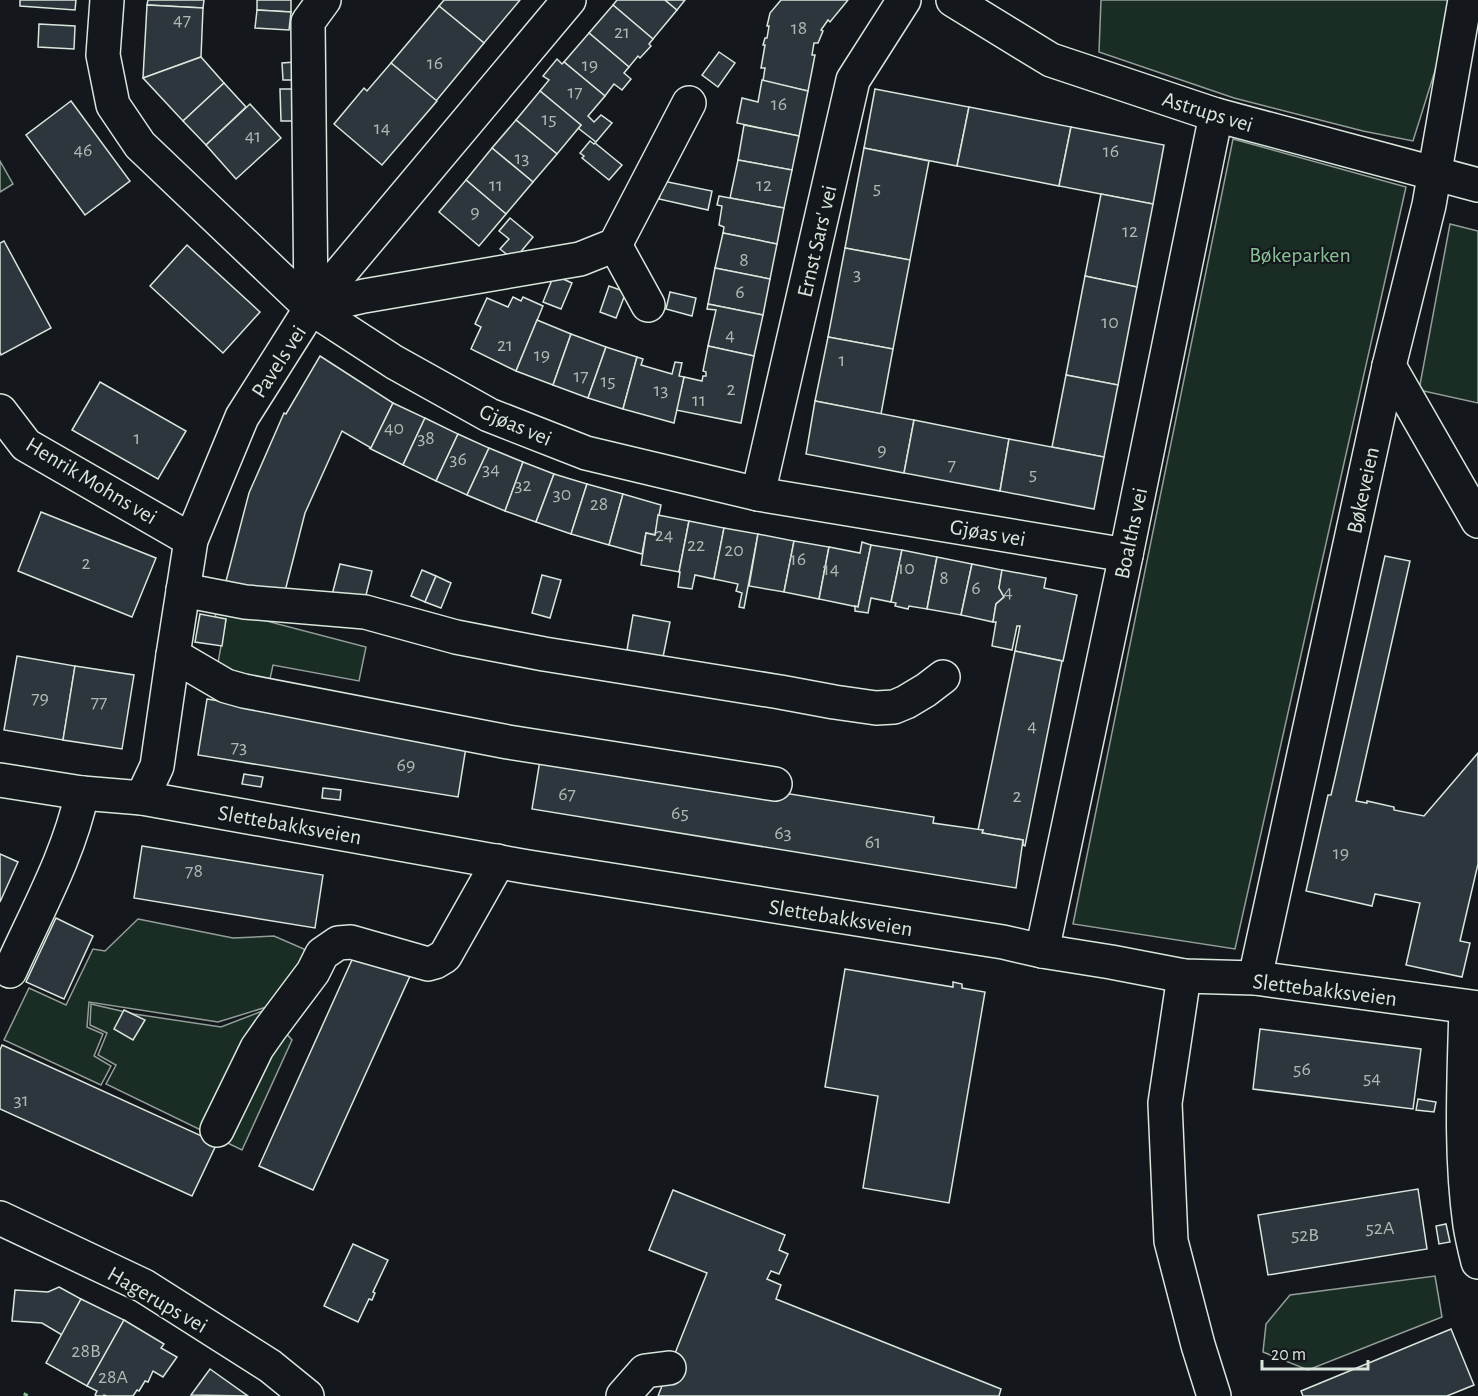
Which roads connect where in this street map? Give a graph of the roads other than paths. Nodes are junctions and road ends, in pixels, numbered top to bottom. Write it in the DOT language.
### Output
graph roads {
  1 [pos="107,0"];
  2 [pos="324,0"];
  3 [pos="569,0"];
  4 [pos="903,0"];
  5 [pos="953,0"];
  6 [pos="1465,0"];
  7 [pos="689,103"];
  8 [pos="1216,115"];
  9 [pos="1436,174"];
  10 [pos="1478,185"];
  11 [pos="615,245"];
  12 [pos="648,305"];
  13 [pos="311,308"];
  14 [pos="1389,366"];
  15 [pos="0,411"];
  16 [pos="758,494"];
  17 [pos="1478,521"];
  18 [pos="192,540"];
  19 [pos="1126,555"];
  20 [pos="183,590"];
  21 [pos="172,655"];
  22 [pos="943,677"];
  23 [pos="0,780"];
  24 [pos="775,784"];
  25 [pos="82,793"];
  26 [pos="142,798"];
  27 [pos="497,861"];
  28 [pos="1042,951"];
  29 [pos="10,971"];
  30 [pos="1184,976"];
  31 [pos="1255,978"];
  32 [pos="1472,1008"];
  33 [pos="217,1130"];
  34 [pos="0,1218"];
  35 [pos="1478,1262"];
  36 [pos="669,1368"];
  37 [pos="307,1396"];
  38 [pos="623,1396"];
  39 [pos="1214,1396"];
  1 -- 13 [label="street, Gjøas vei"];
  2 -- 13 [label="street"];
  3 -- 13 [label="street, Pavels vei"];
  4 -- 16 [label="street, Ernst Sars' vei"];
  5 -- 8 [label="street, Astrups vei"];
  6 -- 9 [label="street, Bøkeveien"];
  7 -- 11 [label="street"];
  8 -- 9 [label="street, Astrups vei"];
  8 -- 19 [label="street, Boalths vei"];
  9 -- 10 [label="street, Astrups vei"];
  9 -- 14 [label="street, Bøkeveien"];
  11 -- 12 [label="street"];
  11 -- 13 [label="street"];
  13 -- 16 [label="street, Gjøas vei"];
  13 -- 18 [label="street, Pavels vei"];
  14 -- 17 [label="street"];
  14 -- 31 [label="street, Bøkeveien"];
  15 -- 18 [label="street, Henrik Mohns vei"];
  16 -- 19 [label="street, Gjøas vei"];
  18 -- 20 [label="street, Pavels vei"];
  19 -- 28 [label="street, Boalths vei"];
  20 -- 21 [label="street, Pavels vei"];
  20 -- 22 [label="street"];
  21 -- 24 [label="street"];
  21 -- 26 [label="street, Pavels vei"];
  23 -- 25 [label="street, Slettebakksveien"];
  25 -- 26 [label="street, Slettebakksveien"];
  25 -- 29 [label="street"];
  26 -- 27 [label="street, Slettebakksveien"];
  27 -- 28 [label="street, Slettebakksveien"];
  27 -- 33 [label="street"];
  28 -- 30 [label="street, Slettebakksveien"];
  30 -- 31 [label="street, Slettebakksveien"];
  30 -- 39 [label="street"];
  31 -- 32 [label="street, Slettebakksveien"];
  32 -- 35 [label="street, Slettebakksveien"];
  34 -- 37 [label="street, Hagerups vei"];
  36 -- 38 [label="street"];
}
